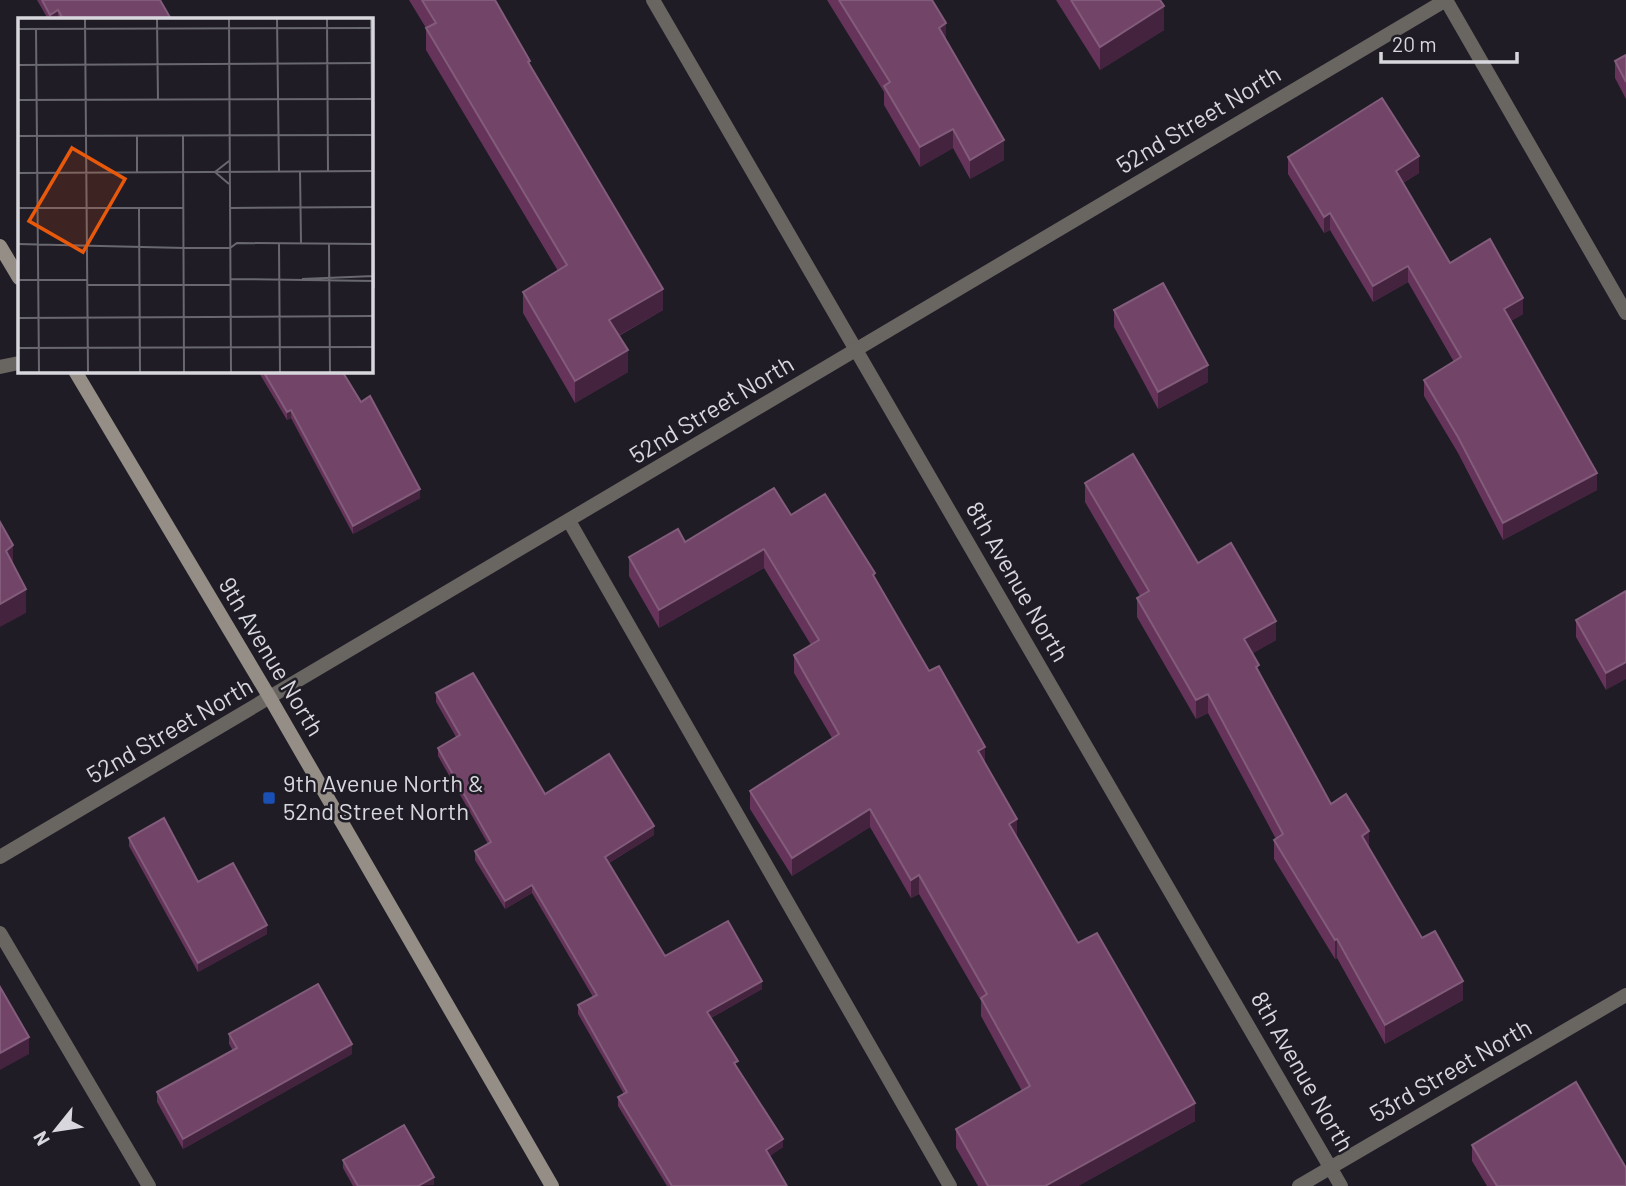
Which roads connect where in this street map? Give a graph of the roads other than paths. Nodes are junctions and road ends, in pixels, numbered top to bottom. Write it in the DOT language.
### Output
graph roads {
  1 [pos="653,0"];
  2 [pos="1446,0"];
  3 [pos="0,246"];
  4 [pos="18,276"];
  5 [pos="1626,313"];
  6 [pos="856,350"];
  7 [pos="18,363"];
  8 [pos="0,367"];
  9 [pos="76,373"];
  10 [pos="569,521"];
  11 [pos="270,698"];
  12 [pos="0,857"];
  13 [pos="0,933"];
  14 [pos="1625,997"];
  15 [pos="1331,1167"];
  16 [pos="149,1186"];
  17 [pos="552,1186"];
  18 [pos="950,1186"];
  19 [pos="1299,1186"];
  20 [pos="1341,1186"];
  1 -- 6 [label="street, 8th Avenue North"];
  2 -- 5 [label="street"];
  2 -- 6 [label="street, 52nd Street North"];
  3 -- 4 [label="street"];
  6 -- 10 [label="street, 52nd Street North"];
  6 -- 15 [label="street, 8th Avenue North"];
  7 -- 8 [label="street"];
  9 -- 11 [label="street, 9th Avenue North"];
  10 -- 11 [label="street, 52nd Street North"];
  10 -- 18 [label="street"];
  11 -- 12 [label="street, 52nd Street North"];
  11 -- 17 [label="street, 9th Avenue North"];
  13 -- 16 [label="street"];
  14 -- 15 [label="street, 53rd Street North"];
  15 -- 19 [label="street, 53rd Street North"];
  15 -- 20 [label="street, 8th Avenue North"];
}
